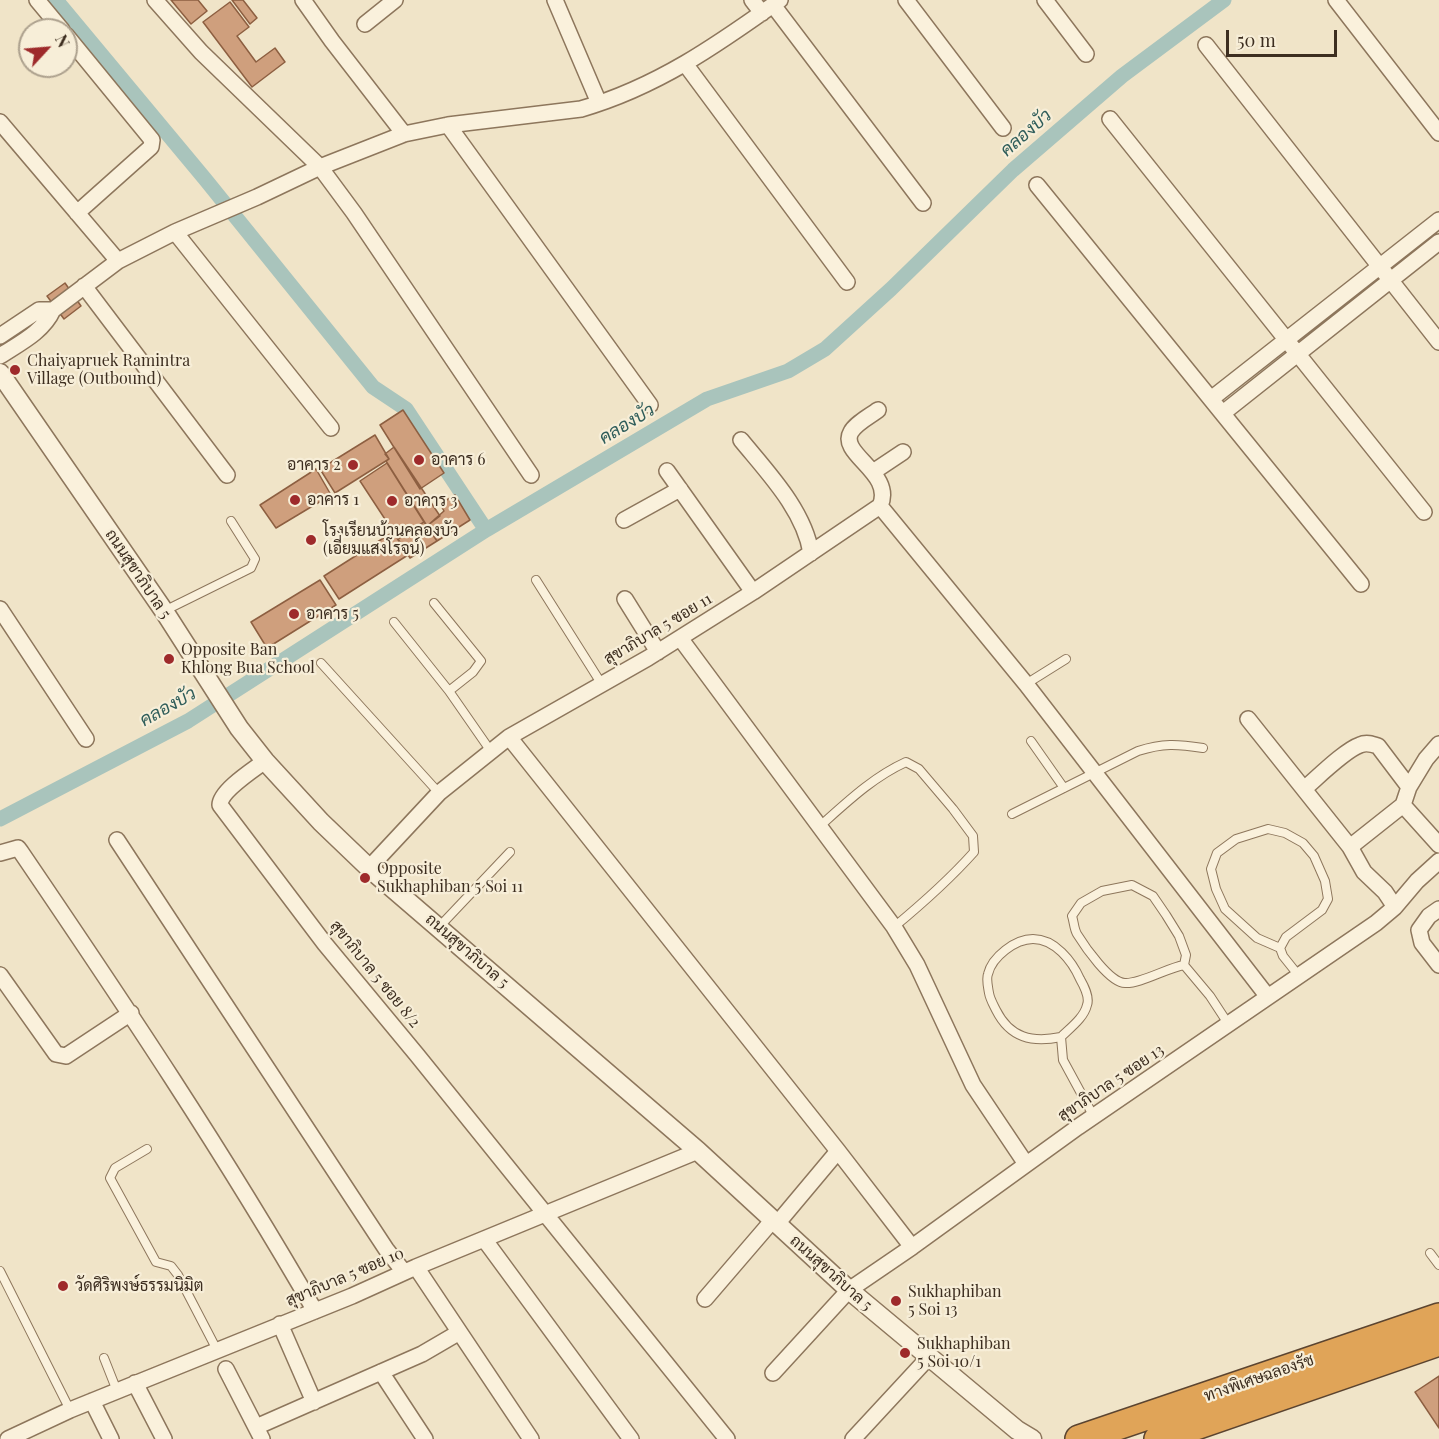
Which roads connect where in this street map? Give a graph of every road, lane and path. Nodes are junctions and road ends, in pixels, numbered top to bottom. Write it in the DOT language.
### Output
graph roads {
  1 [pos="37,0"];
  2 [pos="155,0"];
  3 [pos="303,0"];
  4 [pos="395,0"];
  5 [pos="555,0"];
  6 [pos="752,0"];
  7 [pos="906,0"];
  8 [pos="1045,0"];
  9 [pos="1336,0"];
  10 [pos="772,6"];
  11 [pos="52,18"];
  12 [pos="365,24"];
  13 [pos="1206,45"];
  14 [pos="78,50"];
  15 [pos="1086,54"];
  16 [pos="686,65"];
  17 [pos="599,104"];
  18 [pos="1110,119"];
  19 [pos="0,122"];
  20 [pos="448,125"];
  21 [pos="1004,128"];
  22 [pos="1439,133"];
  23 [pos="404,134"];
  24 [pos="320,167"];
  25 [pos="1037,185"];
  26 [pos="923,203"];
  27 [pos="77,213"];
  28 [pos="1439,220"];
  29 [pos="175,232"];
  30 [pos="1439,242"];
  31 [pos="118,261"];
  32 [pos="1380,266"];
  33 [pos="1391,280"];
  34 [pos="847,282"];
  35 [pos="84,286"];
  36 [pos="53,310"];
  37 [pos="0,336"];
  38 [pos="1287,339"];
  39 [pos="1439,342"];
  40 [pos="1299,353"];
  41 [pos="0,356"];
  42 [pos="0,373"];
  43 [pos="1211,399"];
  44 [pos="650,405"];
  45 [pos="878,410"];
  46 [pos="1223,414"];
  47 [pos="331,428"];
  48 [pos="741,440"];
  49 [pos="903,452"];
  50 [pos="667,471"];
  51 [pos="873,472"];
  52 [pos="227,475"];
  53 [pos="531,475"];
  54 [pos="680,489"];
  55 [pos="880,506"];
  56 [pos="1424,512"];
  57 [pos="624,520"];
  58 [pos="231,521"];
  59 [pos="811,553"];
  60 [pos="536,580"];
  61 [pos="1361,584"];
  62 [pos="753,592"];
  63 [pos="625,599"];
  64 [pos="434,603"];
  65 [pos="0,609"];
  66 [pos="164,611"];
  67 [pos="394,622"];
  68 [pos="680,638"];
  69 [pos="658,652"];
  70 [pos="1066,659"];
  71 [pos="321,663"];
  72 [pos="601,683"];
  73 [pos="1026,684"];
  74 [pos="449,691"];
  75 [pos="1248,719"];
  76 [pos="509,737"];
  77 [pos="86,739"];
  78 [pos="1031,741"];
  79 [pos="1439,744"];
  80 [pos="1203,748"];
  81 [pos="490,750"];
  82 [pos="265,761"];
  83 [pos="1096,772"];
  84 [pos="1409,787"];
  85 [pos="1064,788"];
  86 [pos="1304,789"];
  87 [pos="439,793"];
  88 [pos="1403,805"];
  89 [pos="1012,814"];
  90 [pos="820,826"];
  91 [pos="117,840"];
  92 [pos="1439,845"];
  93 [pos="1350,847"];
  94 [pos="510,852"];
  95 [pos="0,853"];
  96 [pos="1439,861"];
  97 [pos="369,868"];
  98 [pos="1395,907"];
  99 [pos="1439,909"];
  100 [pos="439,927"];
  101 [pos="894,927"];
  102 [pos="1280,948"];
  103 [pos="1184,965"];
  104 [pos="1439,965"];
  105 [pos="0,975"];
  106 [pos="1299,976"];
  107 [pos="1268,997"];
  108 [pos="131,1013"];
  109 [pos="1229,1025"];
  110 [pos="1061,1037"];
  111 [pos="1094,1117"];
  112 [pos="147,1149"];
  113 [pos="698,1151"];
  114 [pos="838,1151"];
  115 [pos="1026,1164"];
  116 [pos="545,1214"];
  117 [pos="774,1223"];
  118 [pos="484,1239"];
  119 [pos="912,1247"];
  120 [pos="1430,1252"];
  121 [pos="1439,1265"];
  122 [pos="410,1269"];
  123 [pos="0,1271"];
  124 [pos="849,1290"];
  125 [pos="705,1299"];
  126 [pos="315,1311"];
  127 [pos="1439,1317"];
  128 [pos="280,1324"];
  129 [pos="458,1333"];
  130 [pos="1439,1342"];
  131 [pos="217,1350"];
  132 [pos="929,1357"];
  133 [pos="104,1358"];
  134 [pos="226,1369"];
  135 [pos="381,1372"];
  136 [pos="773,1373"];
  137 [pos="135,1383"];
  138 [pos="117,1391"];
  139 [pos="92,1401"];
  140 [pos="314,1402"];
  141 [pos="70,1410"];
  142 [pos="259,1433"];
  143 [pos="8,1439"];
  144 [pos="111,1439"];
  145 [pos="164,1439"];
  146 [pos="425,1439"];
  147 [pos="531,1439"];
  148 [pos="631,1439"];
  149 [pos="728,1439"];
  150 [pos="852,1439"];
  151 [pos="1032,1439"];
  152 [pos="1079,1439"];
  153 [pos="1158,1439"];
  1 -- 11 [label="street"];
  2 -- 24 [label="street"];
  3 -- 23 [label="street"];
  4 -- 12 [label="street"];
  5 -- 17 [label="street"];
  6 -- 10 [label="street"];
  7 -- 21 [label="street"];
  8 -- 15 [label="street"];
  9 -- 22 [label="street"];
  10 -- 16 [label="street"];
  10 -- 26 [label="street"];
  13 -- 32 [label="street"];
  14 -- 27 [label="street"];
  16 -- 17 [label="street"];
  16 -- 34 [label="street"];
  17 -- 20 [label="street"];
  18 -- 38 [label="street"];
  19 -- 27 [label="street"];
  20 -- 23 [label="street"];
  20 -- 44 [label="street"];
  23 -- 24 [label="street"];
  24 -- 29 [label="street"];
  24 -- 53 [label="street"];
  25 -- 43 [label="street"];
  27 -- 31 [label="street"];
  28 -- 32 [label="street"];
  29 -- 31 [label="street"];
  29 -- 47 [label="street"];
  30 -- 33 [label="street"];
  31 -- 35 [label="street"];
  32 -- 33 [label="street"];
  32 -- 38 [label="street"];
  33 -- 39 [label="street"];
  33 -- 40 [label="street"];
  35 -- 36 [label="street"];
  35 -- 52 [label="street"];
  36 -- 37 [label="street"];
  36 -- 41 [label="street"];
  38 -- 40 [label="street"];
  38 -- 43 [label="street"];
  40 -- 46 [label="street"];
  40 -- 56 [label="street"];
  42 -- 66 [label="street, ถนนสุขาภิบาล 5"];
  43 -- 46 [label="street"];
  45 -- 51 [label="street"];
  46 -- 61 [label="street"];
  48 -- 59 [label="street"];
  49 -- 51 [label="street"];
  50 -- 54 [label="street"];
  51 -- 55 [label="street"];
  54 -- 57 [label="street"];
  54 -- 62 [label="street"];
  55 -- 59 [label="street, สุขาภิบาล 5 ซอย 11"];
  55 -- 73 [label="street"];
  58 -- 66 [label="lane"];
  59 -- 62 [label="street, สุขาภิบาล 5 ซอย 11"];
  60 -- 72 [label="lane"];
  62 -- 68 [label="street, สุขาภิบาล 5 ซอย 11"];
  63 -- 69 [label="street"];
  64 -- 74 [label="lane"];
  65 -- 77 [label="street"];
  66 -- 82 [label="street, ถนนสุขาภิบาล 5"];
  67 -- 74 [label="lane"];
  68 -- 69 [label="street, สุขาภิบาล 5 ซอย 11"];
  68 -- 90 [label="street"];
  69 -- 72 [label="street, สุขาภิบาล 5 ซอย 11"];
  70 -- 73 [label="lane"];
  71 -- 87 [label="lane"];
  72 -- 76 [label="street, สุขาภิบาล 5 ซอย 11"];
  73 -- 83 [label="street"];
  74 -- 81 [label="lane"];
  75 -- 86 [label="street"];
  76 -- 81 [label="street, สุขาภิบาล 5 ซอย 11"];
  76 -- 114 [label="street"];
  78 -- 85 [label="lane"];
  79 -- 84 [label="street"];
  80 -- 83 [label="lane"];
  81 -- 87 [label="street, สุขาภิบาล 5 ซอย 11"];
  82 -- 97 [label="street, ถนนสุขาภิบาล 5"];
  82 -- 116 [label="street, สุขาภิบาล 5 ซอย 8/2"];
  83 -- 85 [label="lane"];
  83 -- 107 [label="street"];
  84 -- 86 [label="street"];
  84 -- 88 [label="street"];
  85 -- 89 [label="lane"];
  86 -- 93 [label="street"];
  87 -- 97 [label="street, สุขาภิบาล 5 ซอย 11"];
  88 -- 92 [label="street"];
  88 -- 93 [label="street"];
  90 -- 101 [label="street"];
  90 -- 101 [label="lane"];
  91 -- 122 [label="street"];
  93 -- 98 [label="street"];
  94 -- 100 [label="lane"];
  95 -- 108 [label="street"];
  96 -- 98 [label="street, สุขาภิบาล 5 ซอย 13"];
  97 -- 100 [label="street, ถนนสุขาภิบาล 5"];
  98 -- 106 [label="street, สุขาภิบาล 5 ซอย 13"];
  99 -- 104 [label="street"];
  100 -- 113 [label="street, ถนนสุขาภิบาล 5"];
  101 -- 115 [label="street"];
  102 -- 102 [label="lane"];
  102 -- 106 [label="lane"];
  103 -- 103 [label="lane"];
  103 -- 109 [label="lane"];
  105 -- 108 [label="street"];
  106 -- 107 [label="street, สุขาภิบาล 5 ซอย 13"];
  107 -- 109 [label="street, สุขาภิบาล 5 ซอย 13"];
  108 -- 126 [label="street"];
  109 -- 111 [label="street, สุขาภิบาล 5 ซอย 13"];
  110 -- 110 [label="lane"];
  110 -- 111 [label="lane"];
  111 -- 115 [label="street, สุขาภิบาล 5 ซอย 13"];
  112 -- 131 [label="lane"];
  113 -- 116 [label="street, สุขาภิบาล 5 ซอย 10"];
  113 -- 117 [label="street, ถนนสุขาภิบาล 5"];
  114 -- 117 [label="street"];
  114 -- 119 [label="street"];
  115 -- 119 [label="street, สุขาภิบาล 5 ซอย 13"];
  116 -- 118 [label="street, สุขาภิบาล 5 ซอย 10"];
  116 -- 149 [label="street"];
  117 -- 124 [label="street, ถนนสุขาภิบาล 5"];
  117 -- 125 [label="street"];
  118 -- 122 [label="street, สุขาภิบาล 5 ซอย 10"];
  118 -- 148 [label="street"];
  119 -- 124 [label="street, สุขาภิบาล 5 ซอย 13"];
  120 -- 121 [label="lane"];
  122 -- 126 [label="street, สุขาภิบาล 5 ซอย 10"];
  122 -- 129 [label="street"];
  123 -- 141 [label="lane"];
  124 -- 132 [label="street, ถนนสุขาภิบาล 5"];
  124 -- 136 [label="street, สุขาภิบาล 5 ซอย 13"];
  126 -- 128 [label="street, สุขาภิบาล 5 ซอย 10"];
  127 -- 152 [label="highway, ทางพิเศษฉลองรัช"];
  128 -- 131 [label="street, สุขาภิบาล 5 ซอย 10"];
  128 -- 140 [label="street"];
  129 -- 135 [label="street"];
  129 -- 147 [label="street"];
  130 -- 153 [label="highway, ทางพิเศษฉลองรัช"];
  131 -- 137 [label="street, สุขาภิบาล 5 ซอย 10"];
  132 -- 150 [label="street"];
  132 -- 151 [label="street, ถนนสุขาภิบาล 5"];
  133 -- 138 [label="lane"];
  134 -- 142 [label="street"];
  135 -- 140 [label="street"];
  135 -- 146 [label="street"];
  137 -- 138 [label="street, สุขาภิบาล 5 ซอย 10"];
  137 -- 145 [label="street"];
  138 -- 139 [label="street, สุขาภิบาล 5 ซอย 10"];
  139 -- 141 [label="street, สุขาภิบาล 5 ซอย 10"];
  139 -- 144 [label="street"];
  140 -- 142 [label="street"];
  141 -- 143 [label="street, สุขาภิบาล 5 ซอย 10"];
}
